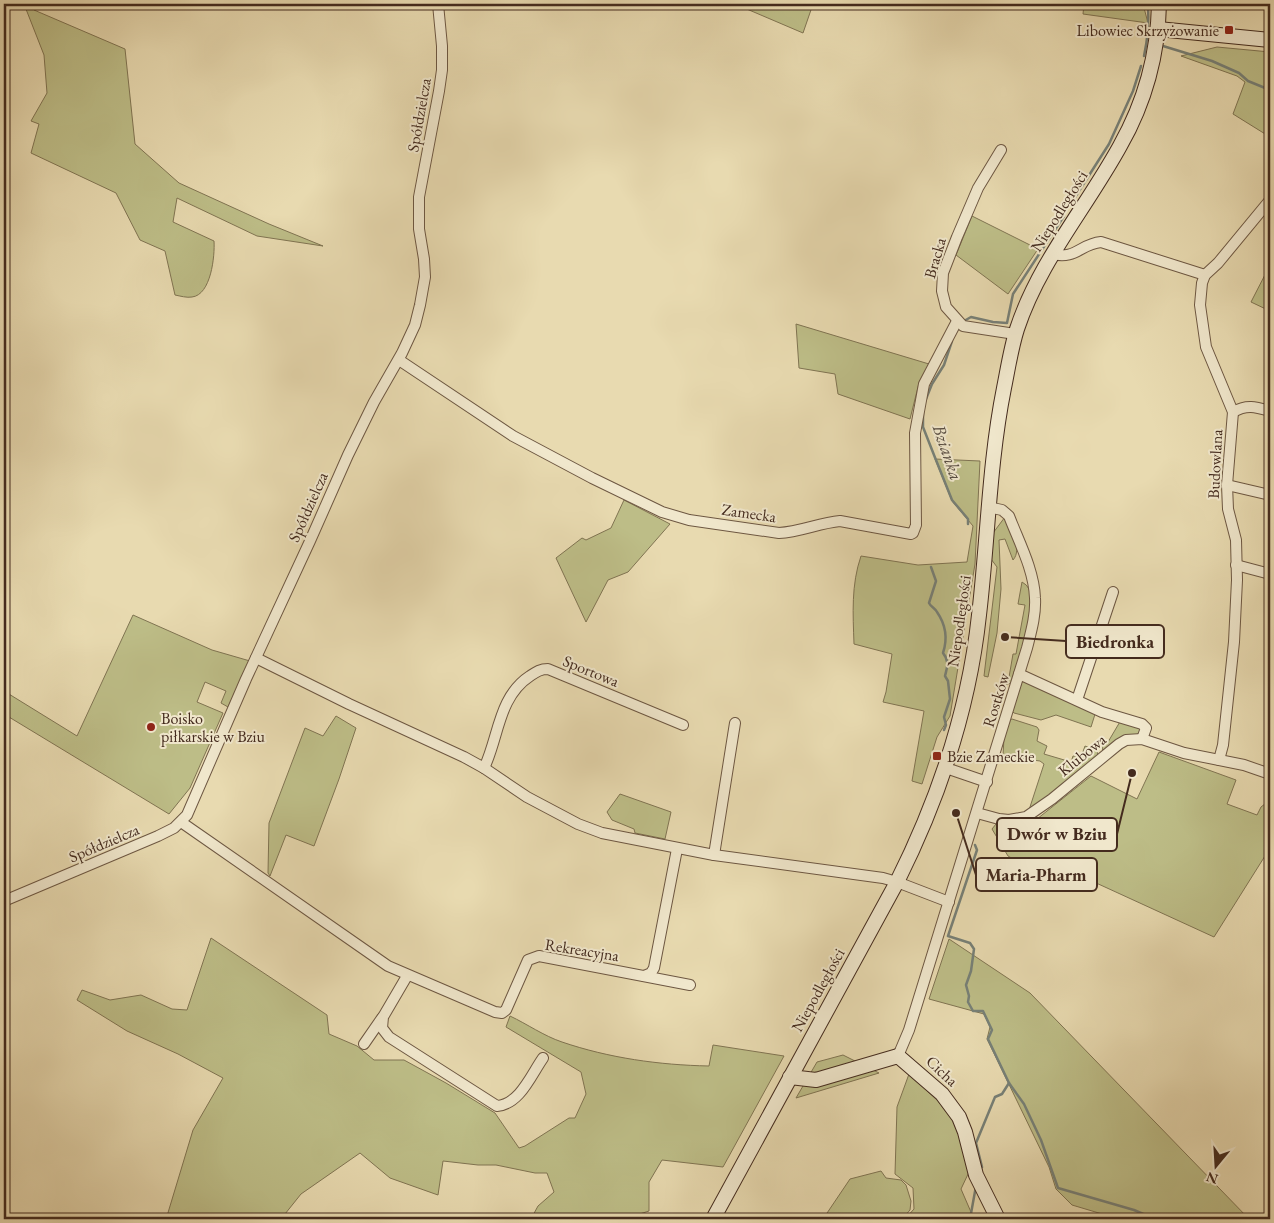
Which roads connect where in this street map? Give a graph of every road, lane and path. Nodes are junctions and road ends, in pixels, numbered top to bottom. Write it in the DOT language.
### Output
graph roads {
  1 [pos="438,4"];
  2 [pos="1159,4"];
  3 [pos="1158,29"];
  4 [pos="1270,40"];
  5 [pos="1001,150"];
  6 [pos="1270,200"];
  7 [pos="1052,254"];
  8 [pos="1205,275"];
  9 [pos="957,321"];
  10 [pos="1015,334"];
  11 [pos="399,360"];
  12 [pos="1270,411"];
  13 [pos="1234,412"];
  14 [pos="1227,485"];
  15 [pos="1270,495"];
  16 [pos="988,507"];
  17 [pos="1236,565"];
  18 [pos="1270,574"];
  19 [pos="1113,592"];
  20 [pos="256,658"];
  21 [pos="1019,674"];
  22 [pos="1077,700"];
  23 [pos="735,723"];
  24 [pos="683,725"];
  25 [pos="1142,740"];
  26 [pos="1219,760"];
  27 [pos="484,768"];
  28 [pos="946,768"];
  29 [pos="1270,774"];
  30 [pos="987,782"];
  31 [pos="977,813"];
  32 [pos="181,822"];
  33 [pos="677,848"];
  34 [pos="714,855"];
  35 [pos="897,882"];
  36 [pos="4,901"];
  37 [pos="950,902"];
  38 [pos="407,976"];
  39 [pos="644,976"];
  40 [pos="690,985"];
  41 [pos="383,1017"];
  42 [pos="364,1044"];
  43 [pos="898,1056"];
  44 [pos="543,1058"];
  45 [pos="790,1078"];
  46 [pos="713,1219"];
  47 [pos="998,1219"];
  1 -- 11 [label="street, Spółdzielcza"];
  2 -- 3 [label="street, Niepodległości"];
  3 -- 4 [label="street"];
  3 -- 7 [label="street, Niepodległości"];
  5 -- 9 [label="street, Bracka"];
  6 -- 8 [label="street"];
  7 -- 8 [label="street"];
  7 -- 10 [label="street, Niepodległości"];
  8 -- 13 [label="street, Budowlana"];
  9 -- 10 [label="street"];
  9 -- 11 [label="street, Zamecka"];
  10 -- 16 [label="street, Niepodległości"];
  11 -- 20 [label="street, Spółdzielcza"];
  12 -- 13 [label="street"];
  13 -- 14 [label="street, Budowlana"];
  14 -- 15 [label="street"];
  14 -- 17 [label="street, Budowlana"];
  16 -- 21 [label="street, Rostków"];
  16 -- 28 [label="street, Niepodległości"];
  17 -- 18 [label="street"];
  17 -- 26 [label="street, Budowlana"];
  19 -- 22 [label="street"];
  20 -- 27 [label="street"];
  20 -- 32 [label="street, Spółdzielcza"];
  21 -- 22 [label="street"];
  21 -- 30 [label="street, Rostków"];
  22 -- 25 [label="street"];
  23 -- 34 [label="street"];
  24 -- 27 [label="street, Sportowa"];
  25 -- 26 [label="street, Klubowa"];
  25 -- 31 [label="street, Klubowa"];
  26 -- 29 [label="street, Klubowa"];
  27 -- 33 [label="street"];
  28 -- 30 [label="street"];
  28 -- 35 [label="street, Niepodległości"];
  30 -- 31 [label="street, Rostków"];
  31 -- 37 [label="street, Rostków"];
  32 -- 36 [label="street, Spółdzielcza"];
  32 -- 38 [label="street, Rekreacyjna"];
  33 -- 34 [label="street"];
  33 -- 39 [label="street"];
  34 -- 35 [label="street"];
  35 -- 37 [label="street"];
  35 -- 45 [label="street, Niepodległości"];
  37 -- 43 [label="street, Rostków"];
  38 -- 39 [label="street, Rekreacyjna"];
  38 -- 41 [label="street"];
  39 -- 40 [label="street, Rekreacyjna"];
  41 -- 42 [label="street"];
  41 -- 44 [label="street"];
  43 -- 45 [label="street"];
  43 -- 47 [label="street, Cicha"];
  45 -- 46 [label="street, Niepodległości"];
}
